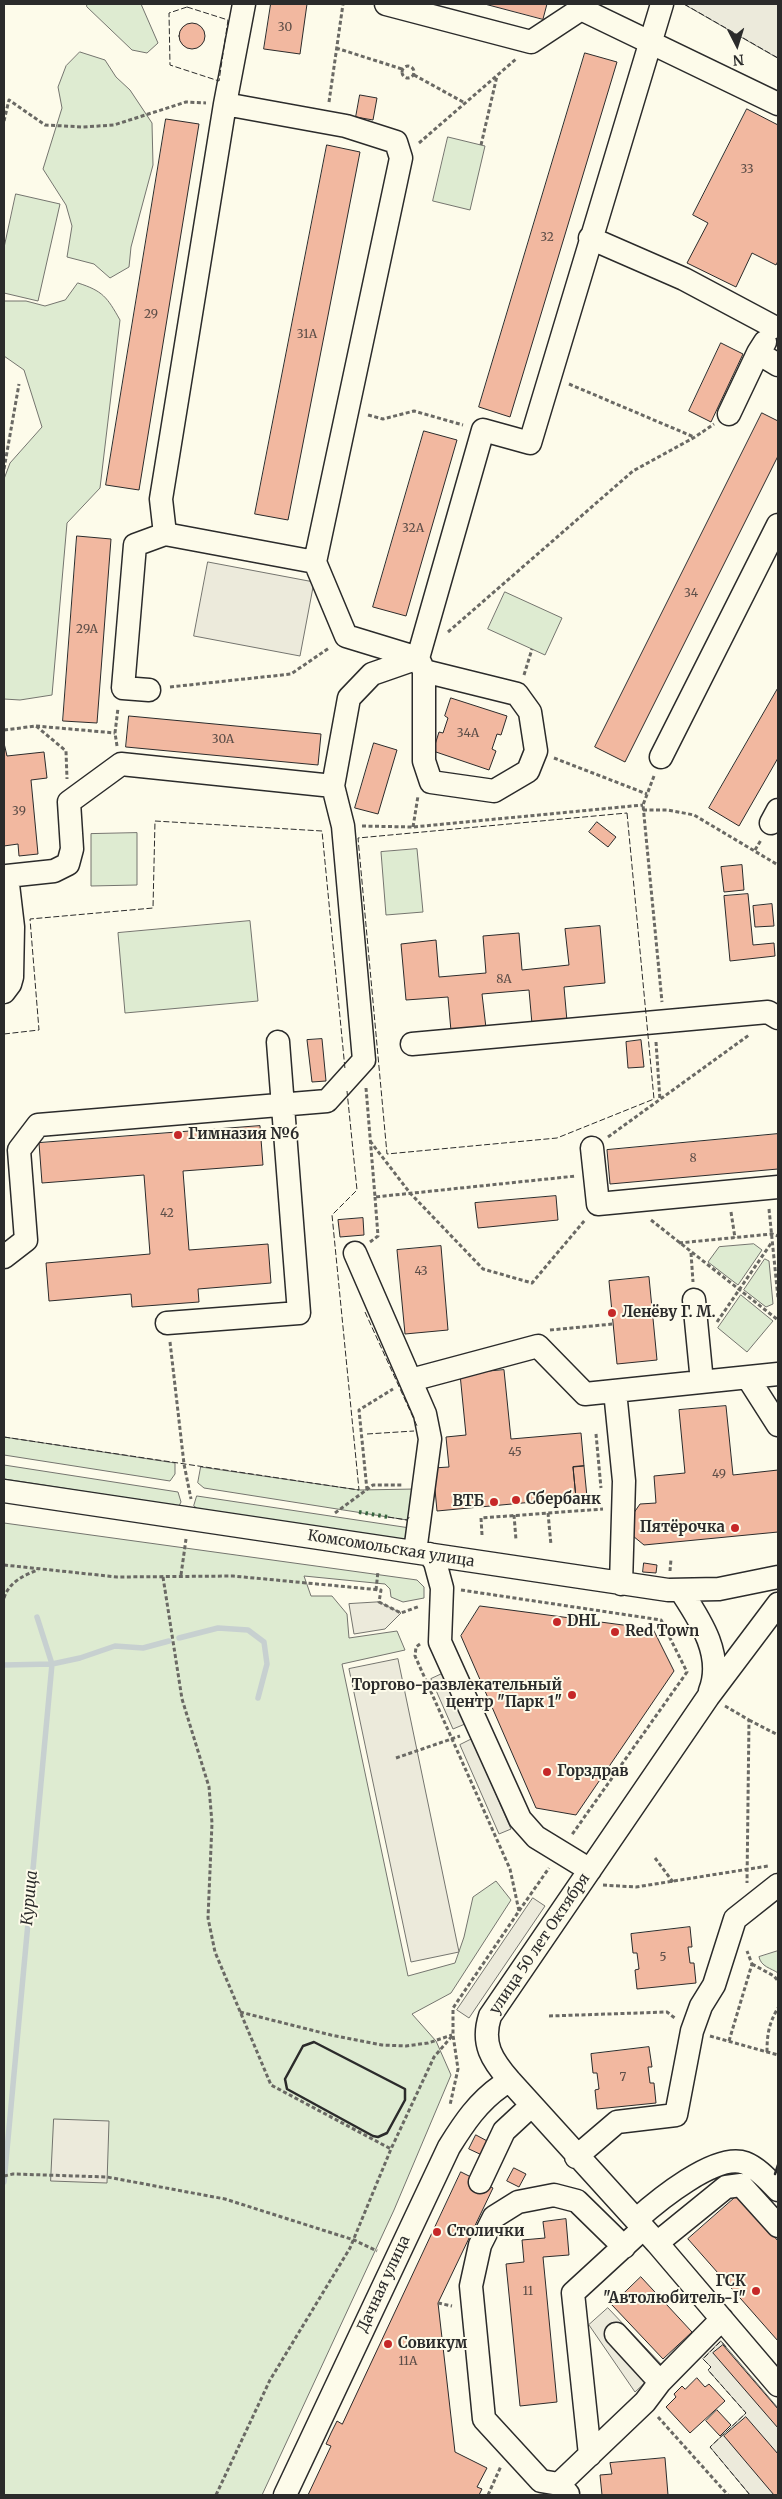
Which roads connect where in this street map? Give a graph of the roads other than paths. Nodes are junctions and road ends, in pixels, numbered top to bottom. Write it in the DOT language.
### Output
graph roads {
  1 [pos="244,4"];
  2 [pos="386,4"];
  3 [pos="662,4"];
  4 [pos="650,41"];
  5 [pos="225,104"];
  6 [pos="778,104"];
  7 [pos="590,238"];
  8 [pos="776,323"];
  9 [pos="758,353"];
  10 [pos="778,366"];
  11 [pos="729,414"];
  12 [pos="778,525"];
  13 [pos="165,534"];
  14 [pos="315,562"];
  15 [pos="421,664"];
  16 [pos="149,690"];
  17 [pos="661,757"];
  18 [pos="333,786"];
  19 [pos="5,875"];
  20 [pos="4,992"];
  21 [pos="777,1017"];
  22 [pos="278,1042"];
  23 [pos="412,1044"];
  24 [pos="283,1105"];
  25 [pos="592,1148"];
  26 [pos="772,1188"];
  27 [pos="355,1253"];
  28 [pos="4,1257"];
  29 [pos="694,1300"];
  30 [pos="168,1323"];
  31 [pos="778,1374"];
  32 [pos="748,1378"];
  33 [pos="702,1382"];
  34 [pos="405,1383"];
  35 [pos="615,1392"];
  36 [pos="778,1425"];
  37 [pos="4,1491"];
  38 [pos="422,1553"];
  39 [pos="778,1577"];
  40 [pos="621,1584"];
  41 [pos="681,1591"];
  42 [pos="778,1604"];
  43 [pos="715,1701"];
  44 [pos="774,1875"];
  45 [pos="585,1877"];
  46 [pos="501,2086"];
  47 [pos="524,2112"];
  48 [pos="576,2157"];
  49 [pos="485,2184"];
  50 [pos="778,2190"];
  51 [pos="778,2226"];
  52 [pos="646,2231"];
  53 [pos="624,2247"];
  54 [pos="722,2319"];
  55 [pos="616,2334"];
  56 [pos="660,2382"];
  57 [pos="778,2385"];
  58 [pos="590,2455"];
  59 [pos="564,2490"];
  60 [pos="285,2495"];
  1 -- 5 [label="street"];
  2 -- 4 [label="street"];
  3 -- 4 [label="street"];
  4 -- 6 [label="street"];
  4 -- 7 [label="street"];
  5 -- 13 [label="street"];
  5 -- 14 [label="street"];
  7 -- 8 [label="street"];
  7 -- 15 [label="street"];
  8 -- 9 [label="street"];
  9 -- 10 [label="street"];
  9 -- 11 [label="street"];
  12 -- 17 [label="street"];
  13 -- 14 [label="street"];
  13 -- 16 [label="street"];
  14 -- 15 [label="street"];
  15 -- 15 [label="street"];
  15 -- 18 [label="street"];
  18 -- 19 [label="street"];
  18 -- 24 [label="street"];
  19 -- 20 [label="street"];
  21 -- 23 [label="street"];
  22 -- 24 [label="street"];
  24 -- 28 [label="street"];
  24 -- 30 [label="street"];
  25 -- 26 [label="street"];
  27 -- 34 [label="street"];
  29 -- 33 [label="street"];
  31 -- 32 [label="street"];
  32 -- 33 [label="street"];
  32 -- 36 [label="street"];
  33 -- 35 [label="street"];
  34 -- 35 [label="street"];
  34 -- 38 [label="street"];
  35 -- 40 [label="street"];
  37 -- 38 [label="street, Комсомольская улица"];
  38 -- 40 [label="street, Комсомольская улица"];
  38 -- 45 [label="street"];
  39 -- 41 [label="street, Комсомольская улица"];
  40 -- 41 [label="street, Комсомольская улица"];
  41 -- 43 [label="street"];
  42 -- 43 [label="street, улица 50 лет Октября"];
  43 -- 45 [label="street, улица 50 лет Октября"];
  44 -- 48 [label="street"];
  45 -- 47 [label="street, улица 50 лет Октября"];
  46 -- 60 [label="street, Дачная улица"];
  47 -- 48 [label="street, улица 50 лет Октября"];
  47 -- 49 [label="street"];
  48 -- 52 [label="street, улица 50 лет Октября"];
  50 -- 52 [label="street"];
  51 -- 52 [label="street"];
  52 -- 53 [label="street"];
  52 -- 54 [label="street, улица 50 лет Октября"];
  53 -- 58 [label="street"];
  53 -- 59 [label="street"];
  54 -- 56 [label="street"];
  54 -- 57 [label="street, улица 50 лет Октября"];
  55 -- 56 [label="street"];
  56 -- 58 [label="street"];
  58 -- 59 [label="street"];
}
